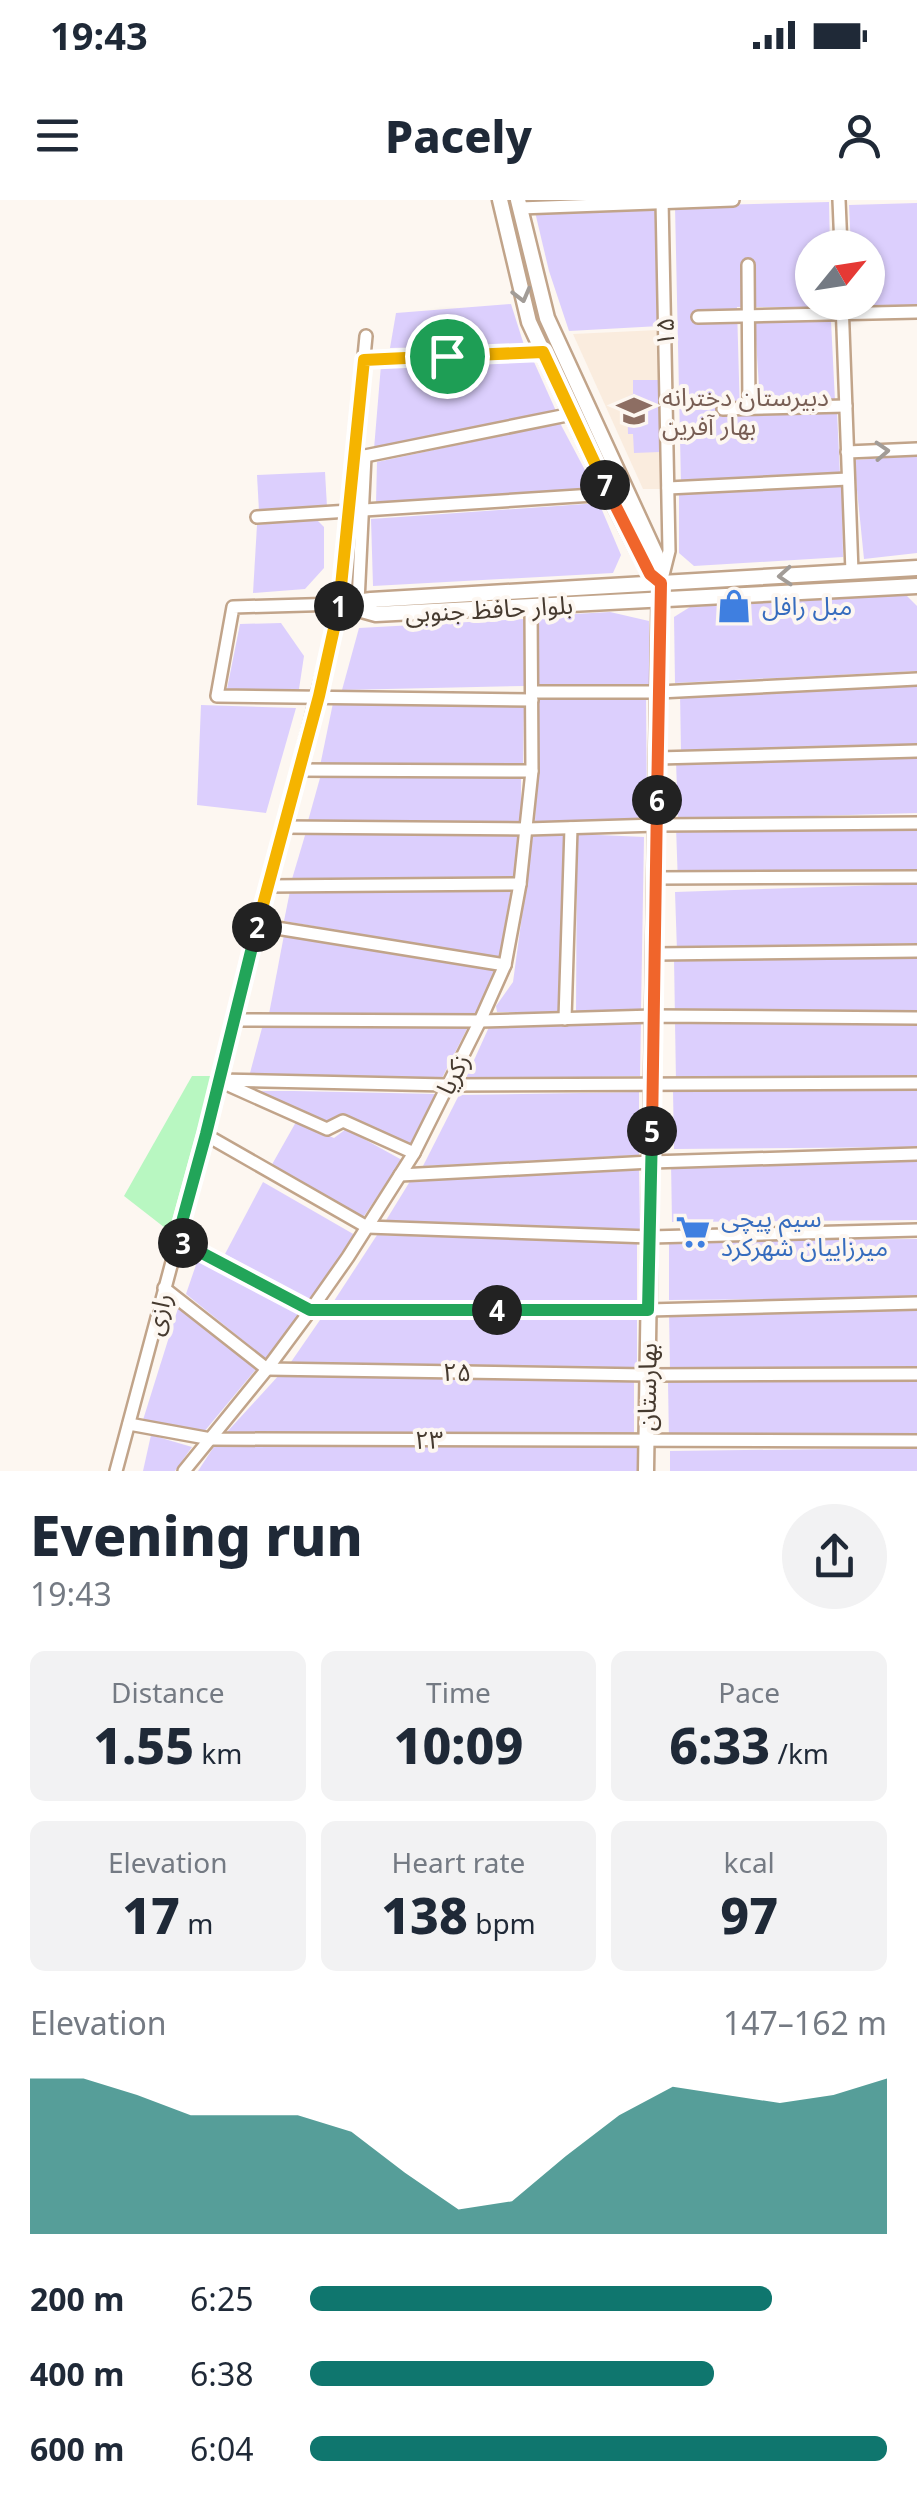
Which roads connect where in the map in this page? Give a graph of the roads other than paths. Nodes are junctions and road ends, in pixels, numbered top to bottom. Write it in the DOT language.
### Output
graph roads {
  1 [pos="500,200"];
  2 [pos="733,200"];
  3 [pos="839,200"];
  4 [pos="662,201"];
  5 [pos="519,204"];
  6 [pos="840,230"];
  7 [pos="748,265"];
  8 [pos="885,310"];
  9 [pos="795,312"];
  10 [pos="917,312"];
  11 [pos="748,316"];
  12 [pos="698,317"];
  13 [pos="843,320"];
  14 [pos="366,336"];
  15 [pos="543,352"];
  16 [pos="364,360"];
  17 [pos="846,406"];
  18 [pos="749,408"];
  19 [pos="723,409"];
  20 [pos="572,414"];
  21 [pos="917,449"];
  22 [pos="847,452"];
  23 [pos="360,457"];
  24 [pos="848,479"];
  25 [pos="668,488"];
  26 [pos="610,494"];
  27 [pos="355,510"];
  28 [pos="257,516"];
  29 [pos="650,558"];
  30 [pos="917,568"];
  31 [pos="852,572"];
  32 [pos="661,583"];
  33 [pos="917,586"];
  34 [pos="661,601"];
  35 [pos="358,602"];
  36 [pos="340,604"];
  37 [pos="532,606"];
  38 [pos="917,679"];
  39 [pos="659,692"];
  40 [pos="319,696"];
  41 [pos="532,696"];
  42 [pos="917,751"];
  43 [pos="658,758"];
  44 [pos="298,770"];
  45 [pos="532,771"];
  46 [pos="917,822"];
  47 [pos="657,825"];
  48 [pos="283,826"];
  49 [pos="572,828"];
  50 [pos="527,829"];
  51 [pos="917,877"];
  52 [pos="656,878"];
  53 [pos="520,884"];
  54 [pos="268,886"];
  55 [pos="258,926"];
  56 [pos="917,951"];
  57 [pos="655,954"];
  58 [pos="505,965"];
  59 [pos="654,1016"];
  60 [pos="917,1018"];
  61 [pos="565,1019"];
  62 [pos="233,1020"];
  63 [pos="480,1021"];
  64 [pos="218,1080"];
  65 [pos="917,1083"];
  66 [pos="652,1084"];
  67 [pos="447,1085"];
  68 [pos="206,1134"];
  69 [pos="414,1153"];
  70 [pos="917,1154"];
  71 [pos="651,1162"];
  72 [pos="400,1175"];
  73 [pos="366,1227"];
  74 [pos="917,1230"];
  75 [pos="650,1237"];
  76 [pos="177,1240"];
  77 [pos="164,1288"];
  78 [pos="917,1303"];
  79 [pos="310,1310"];
  80 [pos="648,1310"];
  81 [pos="267,1369"];
  82 [pos="917,1374"];
  83 [pos="648,1375"];
  84 [pos="129,1424"];
  85 [pos="211,1439"];
  86 [pos="646,1440"];
  87 [pos="917,1441"];
  88 [pos="116,1471"];
  89 [pos="184,1471"];
  90 [pos="646,1471"];
  1 -- 15 [label="main road, one-way"];
  2 -- 4 [label="street"];
  3 -- 6 [label="street"];
  4 -- 5 [label="street"];
  4 -- 25 [label="street, ۱۵"];
  5 -- 29 [label="main road"];
  7 -- 11 [label="street"];
  8 -- 10 [label="street"];
  9 -- 11 [label="street"];
  11 -- 12 [label="street"];
  11 -- 18 [label="street"];
  13 -- 17 [label="street"];
  14 -- 16 [label="street, رازی"];
  15 -- 16 [label="street"];
  15 -- 20 [label="main road"];
  16 -- 23 [label="street, رازی"];
  17 -- 18 [label="street"];
  17 -- 22 [label="street"];
  18 -- 19 [label="street"];
  20 -- 23 [label="street"];
  20 -- 26 [label="main road"];
  22 -- 21 [label="street, one-way"];
  22 -- 24 [label="street"];
  23 -- 27 [label="street, رازی"];
  24 -- 25 [label="street"];
  24 -- 31 [label="street"];
  25 -- 32 [label="street, ۱۵"];
  26 -- 27 [label="street"];
  26 -- 29 [label="main road"];
  27 -- 28 [label="street"];
  27 -- 35 [label="street"];
  27 -- 36 [label="street, رازی"];
  29 -- 32 [label="main road"];
  30 -- 31 [label="main road, بلوار حافظ جنوبی"];
  31 -- 32 [label="main road, بلوار حافظ جنوبی, one-way"];
  32 -- 34 [label="main road, بهارستان"];
  32 -- 35 [label="main road, بلوار حافظ جنوبی"];
  33 -- 34 [label="main road, بلوار حافظ جنوبی"];
  34 -- 37 [label="main road, بلوار حافظ جنوبی"];
  34 -- 39 [label="main road, بهارستان"];
  35 -- 36 [label="main road, بلوار حافظ جنوبی"];
  36 -- 37 [label="main road, بلوار حافظ جنوبی"];
  36 -- 40 [label="street, رازی"];
  36 -- 40 [label="street"];
  37 -- 41 [label="street, زکریا"];
  38 -- 39 [label="street"];
  39 -- 41 [label="street"];
  39 -- 43 [label="main road, بهارستان"];
  40 -- 41 [label="street"];
  40 -- 44 [label="street, رازی"];
  41 -- 45 [label="street, زکریا"];
  42 -- 43 [label="street"];
  43 -- 47 [label="main road, بهارستان"];
  44 -- 45 [label="street"];
  44 -- 48 [label="street, رازی"];
  45 -- 50 [label="street, زکریا"];
  46 -- 47 [label="street"];
  47 -- 49 [label="street"];
  47 -- 52 [label="main road, بهارستان"];
  48 -- 50 [label="street"];
  48 -- 54 [label="street, رازی"];
  49 -- 50 [label="street"];
  49 -- 61 [label="street"];
  50 -- 53 [label="street, زکریا"];
  51 -- 52 [label="street"];
  52 -- 57 [label="main road, بهارستان"];
  53 -- 54 [label="street"];
  53 -- 58 [label="street, زکریا"];
  54 -- 55 [label="street, رازی"];
  55 -- 58 [label="street"];
  55 -- 62 [label="street, رازی"];
  56 -- 57 [label="street"];
  57 -- 59 [label="main road, بهارستان"];
  58 -- 63 [label="street, زکریا"];
  59 -- 60 [label="street"];
  59 -- 61 [label="street"];
  59 -- 66 [label="main road, بهارستان"];
  61 -- 63 [label="street"];
  62 -- 63 [label="street"];
  62 -- 64 [label="street, رازی"];
  63 -- 67 [label="street, زکریا"];
  64 -- 67 [label="street"];
  64 -- 68 [label="street, رازی"];
  64 -- 69 [label="street"];
  65 -- 66 [label="street"];
  66 -- 67 [label="street"];
  66 -- 71 [label="main road, بهارستان"];
  67 -- 69 [label="street, زکریا"];
  68 -- 73 [label="street"];
  68 -- 76 [label="street, رازی"];
  69 -- 72 [label="street, زکریا"];
  70 -- 71 [label="street"];
  71 -- 72 [label="street"];
  71 -- 75 [label="main road, بهارستان"];
  72 -- 73 [label="street, زکریا"];
  73 -- 75 [label="street"];
  73 -- 79 [label="street, زکریا"];
  74 -- 75 [label="street"];
  75 -- 80 [label="main road, بهارستان"];
  76 -- 77 [label="street, رازی"];
  76 -- 79 [label="street"];
  77 -- 81 [label="street"];
  77 -- 84 [label="street, رازی"];
  78 -- 80 [label="street"];
  79 -- 80 [label="street"];
  79 -- 81 [label="street, زکریا"];
  80 -- 83 [label="main road, بهارستان"];
  81 -- 83 [label="street, ۲۵"];
  81 -- 85 [label="street, زکریا"];
  82 -- 83 [label="street, ۲۵"];
  83 -- 86 [label="main road, بهارستان"];
  84 -- 85 [label="street, ۲۳"];
  84 -- 88 [label="street, رازی"];
  85 -- 86 [label="street, ۲۳"];
  85 -- 89 [label="street, زکریا"];
  86 -- 87 [label="street, ۲۳"];
  86 -- 90 [label="main road, بهارستان"];
}
